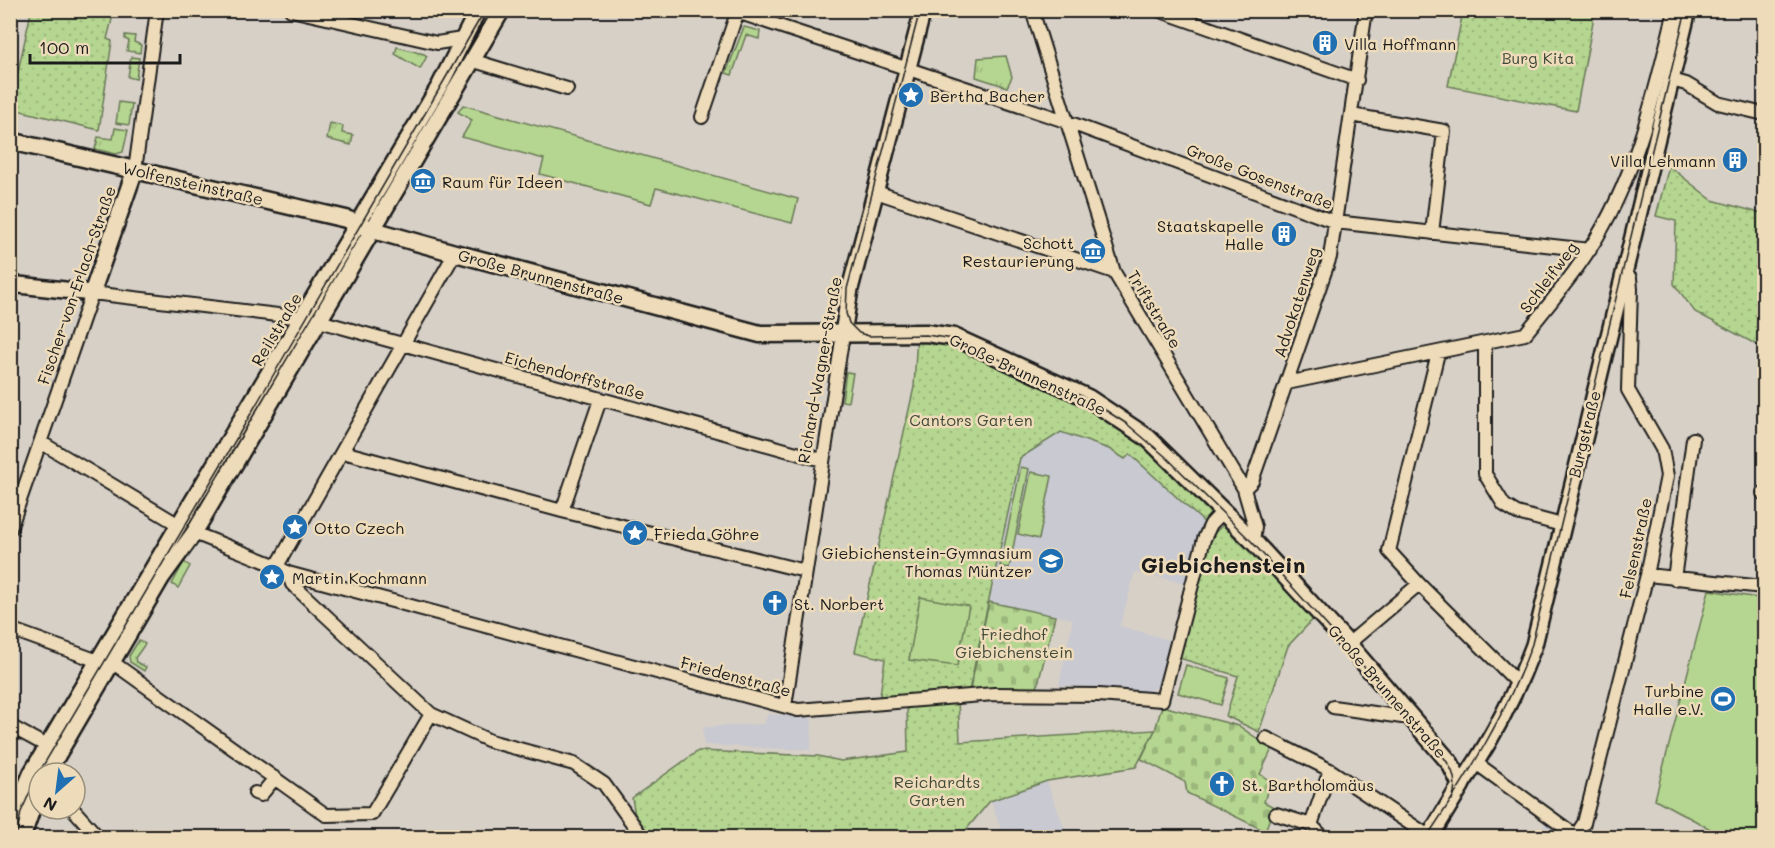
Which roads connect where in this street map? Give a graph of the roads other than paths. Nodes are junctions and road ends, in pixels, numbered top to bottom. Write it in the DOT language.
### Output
graph roads {
  1 [pos="157,10"];
  2 [pos="291,10"];
  3 [pos="478,10"];
  4 [pos="502,10"];
  5 [pos="923,10"];
  6 [pos="1032,10"];
  7 [pos="1158,10"];
  8 [pos="1366,10"];
  9 [pos="1674,10"];
  10 [pos="1688,10"];
  11 [pos="735,11"];
  12 [pos="462,39"];
  13 [pos="437,44"];
  14 [pos="471,60"];
  15 [pos="451,61"];
  16 [pos="908,71"];
  17 [pos="1357,80"];
  18 [pos="1672,80"];
  19 [pos="567,89"];
  20 [pos="1764,114"];
  21 [pos="1351,115"];
  22 [pos="702,117"];
  23 [pos="1068,122"];
  24 [pos="10,141"];
  25 [pos="135,170"];
  26 [pos="876,192"];
  27 [pos="1335,222"];
  28 [pos="366,227"];
  29 [pos="1432,233"];
  30 [pos="1590,250"];
  31 [pos="455,253"];
  32 [pos="1114,272"];
  33 [pos="1623,274"];
  34 [pos="10,284"];
  35 [pos="92,293"];
  36 [pos="303,318"];
  37 [pos="319,321"];
  38 [pos="843,334"];
  39 [pos="1485,344"];
  40 [pos="404,345"];
  41 [pos="1438,352"];
  42 [pos="1287,383"];
  43 [pos="600,400"];
  44 [pos="1693,439"];
  45 [pos="42,443"];
  46 [pos="343,452"];
  47 [pos="822,460"];
  48 [pos="1244,489"];
  49 [pos="562,511"];
  50 [pos="1223,511"];
  51 [pos="179,525"];
  52 [pos="1562,525"];
  53 [pos="10,529"];
  54 [pos="194,533"];
  55 [pos="1253,541"];
  56 [pos="277,566"];
  57 [pos="805,572"];
  58 [pos="288,573"];
  59 [pos="1647,575"];
  60 [pos="1674,579"];
  61 [pos="1419,584"];
  62 [pos="1764,587"];
  63 [pos="10,629"];
  64 [pos="1348,644"];
  65 [pos="105,662"];
  66 [pos="1518,683"];
  67 [pos="785,706"];
  68 [pos="1333,707"];
  69 [pos="431,714"];
  70 [pos="1408,715"];
  71 [pos="10,726"];
  72 [pos="1266,738"];
  73 [pos="47,746"];
  74 [pos="53,761"];
  75 [pos="1476,763"];
  76 [pos="1330,770"];
  77 [pos="275,778"];
  78 [pos="1461,785"];
  79 [pos="255,793"];
  80 [pos="1276,814"];
  81 [pos="28,821"];
  82 [pos="84,821"];
  83 [pos="1311,825"];
  84 [pos="1578,836"];
  85 [pos="10,837"];
  86 [pos="22,837"];
  87 [pos="99,837"];
  88 [pos="643,837"];
  89 [pos="1324,837"];
  90 [pos="1429,837"];
  1 -- 25 [label="street, Fischer-von-Erlach-Straße"];
  2 -- 13 [label="street"];
  3 -- 12 [label="street, Reilstraße"];
  4 -- 14 [label="street, Reilstraße"];
  5 -- 16 [label="street, Richard-Wagner-Straße"];
  6 -- 23 [label="street, Triftstraße"];
  7 -- 17 [label="street"];
  8 -- 17 [label="street, Advokatenweg"];
  9 -- 30 [label="street, Schleifweg"];
  10 -- 18 [label="street, Burgstraße"];
  11 -- 16 [label="street, Große Gosenstraße"];
  11 -- 22 [label="street"];
  12 -- 13 [label="street"];
  12 -- 15 [label="street, Reilstraße"];
  13 -- 15 [label="street"];
  14 -- 19 [label="street"];
  14 -- 28 [label="street, Reilstraße"];
  15 -- 28 [label="street, Reilstraße"];
  16 -- 23 [label="street, Große Gosenstraße"];
  16 -- 26 [label="street, Richard-Wagner-Straße"];
  17 -- 21 [label="street, Advokatenweg"];
  18 -- 20 [label="street"];
  18 -- 33 [label="street, Burgstraße"];
  21 -- 27 [label="street, Advokatenweg"];
  21 -- 29 [label="street"];
  23 -- 27 [label="street, Große Gosenstraße"];
  23 -- 32 [label="street, Triftstraße"];
  24 -- 25 [label="main road, Wolfensteinstraße"];
  25 -- 28 [label="main road, Wolfensteinstraße"];
  25 -- 35 [label="street, Fischer-von-Erlach-Straße"];
  26 -- 32 [label="street"];
  26 -- 38 [label="street, Richard-Wagner-Straße"];
  27 -- 29 [label="street, Große Gosenstraße"];
  27 -- 42 [label="street, Advokatenweg"];
  28 -- 31 [label="main road, Große Brunnenstraße"];
  28 -- 36 [label="street, Reilstraße"];
  28 -- 37 [label="street, Reilstraße"];
  29 -- 30 [label="street, Große Gosenstraße"];
  30 -- 39 [label="street, Schleifweg"];
  31 -- 38 [label="main road, Große Brunnenstraße"];
  31 -- 40 [label="street"];
  32 -- 48 [label="street, Triftstraße"];
  33 -- 52 [label="street, Burgstraße"];
  33 -- 59 [label="street, Felsenstraße"];
  34 -- 35 [label="street"];
  35 -- 36 [label="street"];
  35 -- 45 [label="street, Fischer-von-Erlach-Straße"];
  36 -- 51 [label="street, Reilstraße"];
  37 -- 40 [label="street, Eichendorffstraße"];
  37 -- 54 [label="street, Reilstraße"];
  38 -- 47 [label="street, Richard-Wagner-Straße"];
  38 -- 50 [label="main road, Große Brunnenstraße"];
  39 -- 41 [label="street, Schleifweg"];
  39 -- 52 [label="street"];
  40 -- 43 [label="street, Eichendorffstraße"];
  40 -- 46 [label="street"];
  41 -- 42 [label="street, Schleifweg"];
  41 -- 61 [label="street"];
  42 -- 48 [label="street, Advokatenweg"];
  43 -- 47 [label="street, Eichendorffstraße"];
  43 -- 49 [label="street"];
  44 -- 60 [label="street"];
  45 -- 51 [label="street"];
  45 -- 53 [label="street, Fischer-von-Erlach-Straße"];
  46 -- 49 [label="street"];
  46 -- 56 [label="street"];
  47 -- 57 [label="street, Richard-Wagner-Straße"];
  48 -- 55 [label="street, Triftstraße"];
  49 -- 57 [label="street"];
  50 -- 55 [label="main road, Große Brunnenstraße"];
  50 -- 67 [label="street, Friedenstraße"];
  51 -- 65 [label="street, Reilstraße"];
  52 -- 66 [label="street, Burgstraße"];
  54 -- 56 [label="street, Friedenstraße"];
  54 -- 65 [label="street, Reilstraße"];
  55 -- 64 [label="main road, Große Brunnenstraße"];
  56 -- 58 [label="street, Friedenstraße"];
  57 -- 67 [label="street, Richard-Wagner-Straße"];
  58 -- 67 [label="street, Friedenstraße"];
  58 -- 69 [label="street"];
  59 -- 60 [label="street"];
  59 -- 84 [label="street, Felsenstraße"];
  60 -- 62 [label="street"];
  61 -- 64 [label="street"];
  61 -- 66 [label="street"];
  63 -- 65 [label="street"];
  64 -- 70 [label="main road, Große Brunnenstraße"];
  65 -- 73 [label="street, Reilstraße"];
  65 -- 74 [label="street, Reilstraße"];
  65 -- 77 [label="street"];
  66 -- 75 [label="street, Burgstraße"];
  68 -- 70 [label="street"];
  69 -- 77 [label="street"];
  69 -- 88 [label="street"];
  70 -- 78 [label="main road, Große Brunnenstraße"];
  71 -- 73 [label="street"];
  72 -- 76 [label="street"];
  73 -- 85 [label="street, Reilstraße"];
  75 -- 78 [label="street, Burgstraße"];
  75 -- 84 [label="street"];
  76 -- 83 [label="street"];
  76 -- 90 [label="street"];
  77 -- 79 [label="street"];
  78 -- 90 [label="main road, Burgstraße"];
  80 -- 83 [label="street"];
  81 -- 86 [label="street"];
  82 -- 87 [label="street"];
  83 -- 89 [label="street"];
}
